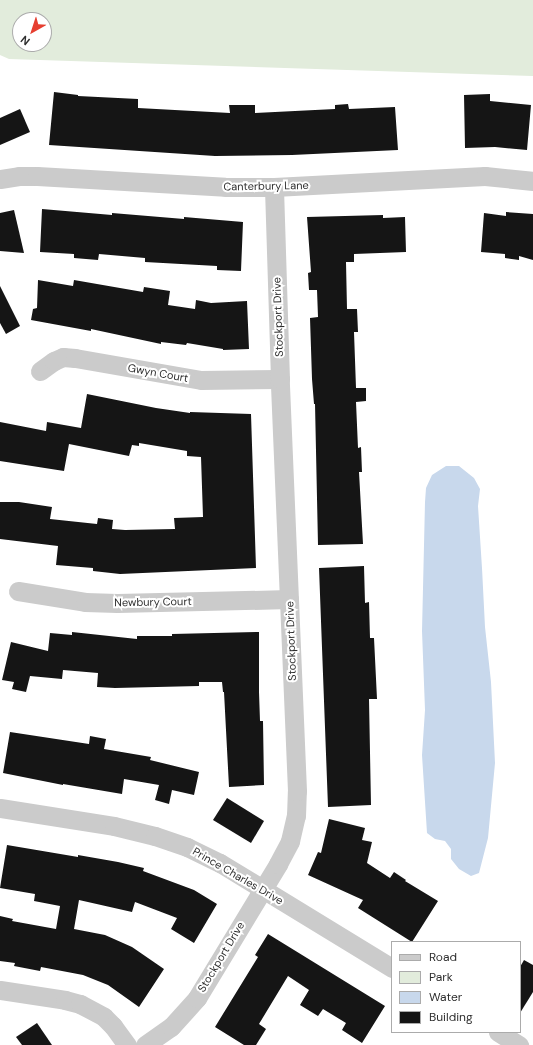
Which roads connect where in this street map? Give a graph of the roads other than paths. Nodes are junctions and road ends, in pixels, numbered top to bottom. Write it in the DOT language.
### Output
graph roads {
  1 [pos="0,179"];
  2 [pos="533,181"];
  3 [pos="274,187"];
  4 [pos="40,371"];
  5 [pos="280,379"];
  6 [pos="18,591"];
  7 [pos="289,599"];
  8 [pos="0,808"];
  9 [pos="262,890"];
  10 [pos="391,967"];
  11 [pos="0,990"];
  12 [pos="500,1033"];
  13 [pos="127,1045"];
  14 [pos="145,1045"];
  15 [pos="519,1045"];
  1 -- 3 [label="street, Canterbury Lane"];
  2 -- 3 [label="street, Canterbury Lane"];
  3 -- 5 [label="street, Stockport Drive"];
  4 -- 5 [label="street, Gwyn Court"];
  5 -- 7 [label="street, Stockport Drive"];
  6 -- 7 [label="street, Newbury Court"];
  7 -- 9 [label="street, Stockport Drive"];
  8 -- 9 [label="street, Prince Charles Drive"];
  9 -- 10 [label="street, Prince Charles Drive"];
  9 -- 14 [label="street, Stockport Drive"];
  11 -- 13 [label="street"];
  12 -- 15 [label="street"];
}
